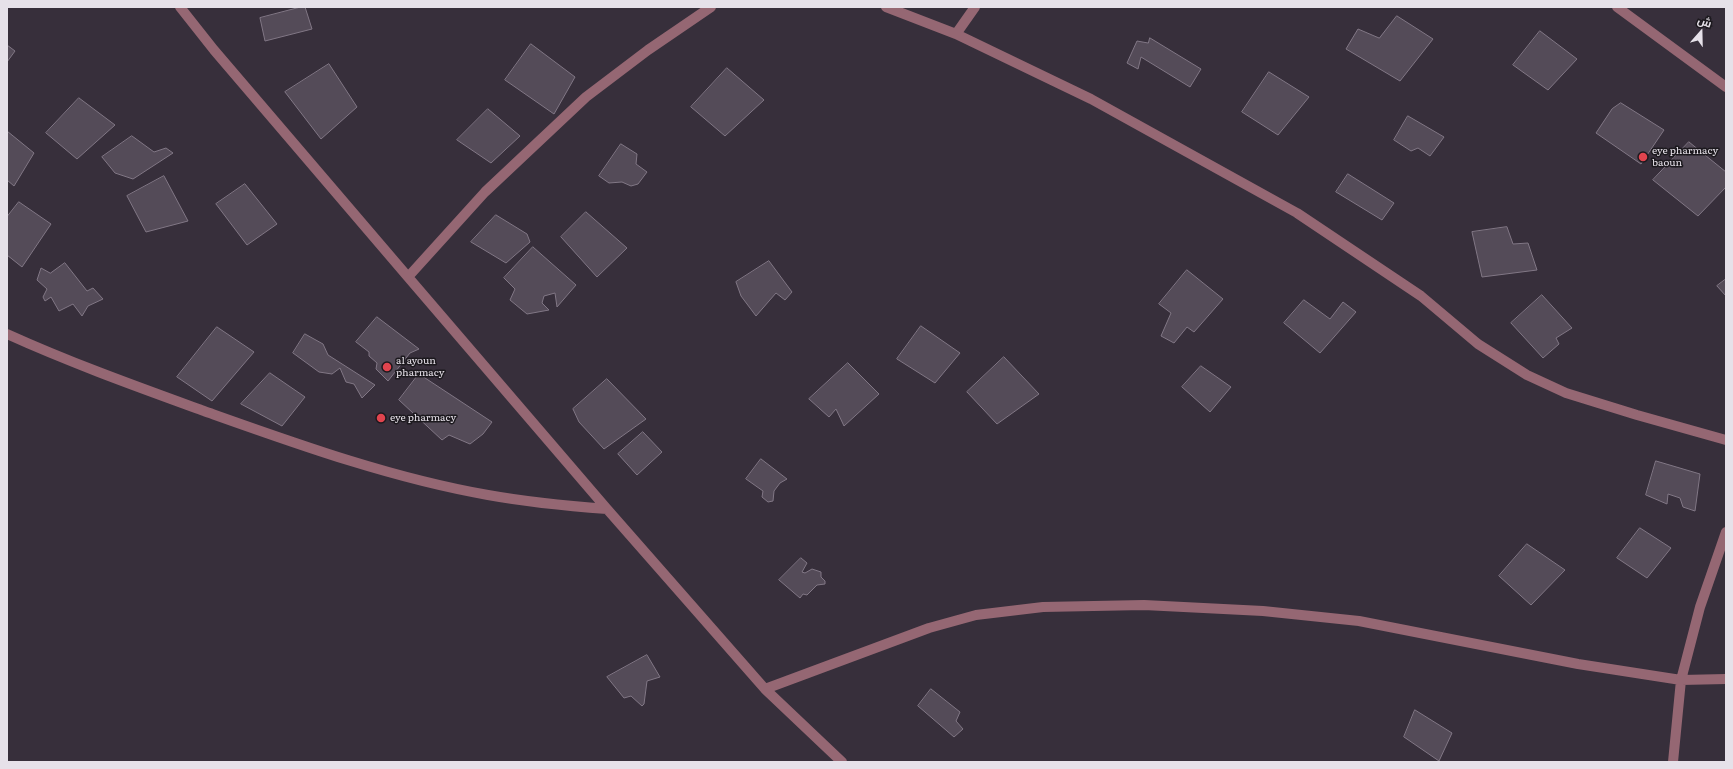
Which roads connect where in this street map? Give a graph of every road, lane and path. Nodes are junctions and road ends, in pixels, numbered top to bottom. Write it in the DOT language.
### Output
graph roads {
  1 [pos="180,7"];
  2 [pos="711,7"];
  3 [pos="886,7"];
  4 [pos="975,7"];
  5 [pos="1617,7"];
  6 [pos="956,34"];
  7 [pos="1726,87"];
  8 [pos="408,277"];
  9 [pos="7,334"];
  10 [pos="1726,440"];
  11 [pos="607,509"];
  12 [pos="1726,532"];
  13 [pos="1726,679"];
  14 [pos="1682,680"];
  15 [pos="764,689"];
  16 [pos="842,762"];
  17 [pos="1673,762"];
  1 -- 8 [label="street"];
  2 -- 8 [label="street"];
  3 -- 6 [label="street"];
  4 -- 6 [label="street"];
  5 -- 7 [label="street"];
  6 -- 10 [label="street"];
  8 -- 11 [label="street"];
  9 -- 11 [label="street"];
  11 -- 15 [label="street"];
  12 -- 14 [label="street"];
  13 -- 14 [label="street"];
  14 -- 15 [label="street"];
  14 -- 17 [label="street"];
  15 -- 16 [label="street"];
}
